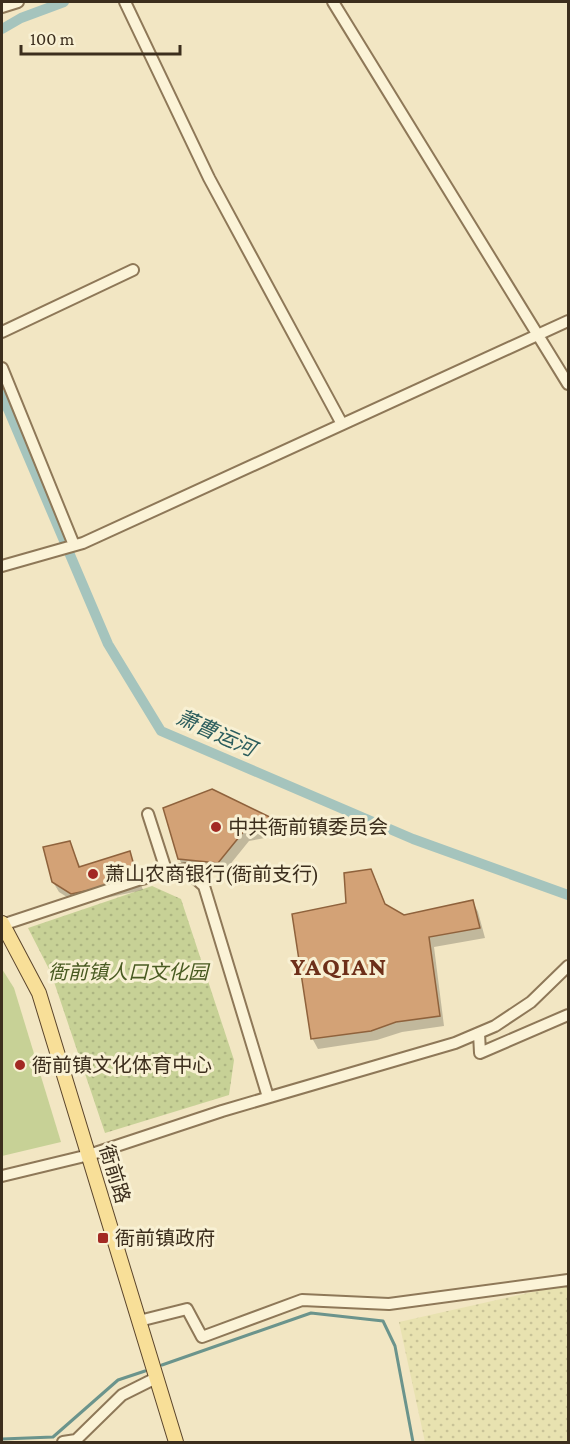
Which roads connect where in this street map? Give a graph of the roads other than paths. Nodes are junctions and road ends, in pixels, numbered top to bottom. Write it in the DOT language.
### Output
graph roads {
  1 [pos="18,2"];
  2 [pos="125,2"];
  3 [pos="333,2"];
  4 [pos="2,7"];
  5 [pos="133,270"];
  6 [pos="568,321"];
  7 [pos="2,332"];
  8 [pos="540,334"];
  9 [pos="2,368"];
  10 [pos="568,384"];
  11 [pos="342,424"];
  12 [pos="79,544"];
  13 [pos="2,566"];
  14 [pos="148,814"];
  15 [pos="167,873"];
  16 [pos="2,924"];
  17 [pos="568,966"];
  18 [pos="568,1015"];
  19 [pos="478,1033"];
  20 [pos="268,1097"];
  21 [pos="89,1155"];
  22 [pos="2,1176"];
  23 [pos="568,1280"];
  24 [pos="139,1321"];
  25 [pos="156,1378"];
  26 [pos="76,1441"];
  27 [pos="63,1443"];
  28 [pos="176,1443"];
  1 -- 4 [label="street"];
  2 -- 11 [label="street"];
  3 -- 8 [label="street"];
  5 -- 7 [label="street"];
  6 -- 8 [label="street"];
  8 -- 10 [label="street"];
  8 -- 11 [label="street"];
  9 -- 12 [label="street"];
  11 -- 12 [label="street"];
  12 -- 13 [label="street"];
  14 -- 15 [label="street"];
  15 -- 16 [label="street"];
  15 -- 20 [label="street"];
  16 -- 21 [label="main road, 衙前路"];
  17 -- 19 [label="street"];
  18 -- 19 [label="street"];
  19 -- 20 [label="street"];
  20 -- 21 [label="street"];
  21 -- 22 [label="street"];
  21 -- 24 [label="main road, 衙前路"];
  23 -- 24 [label="street"];
  24 -- 25 [label="main road, 衙前路"];
  25 -- 26 [label="street"];
  25 -- 28 [label="main road, 衙前路"];
  26 -- 27 [label="street"];
}
